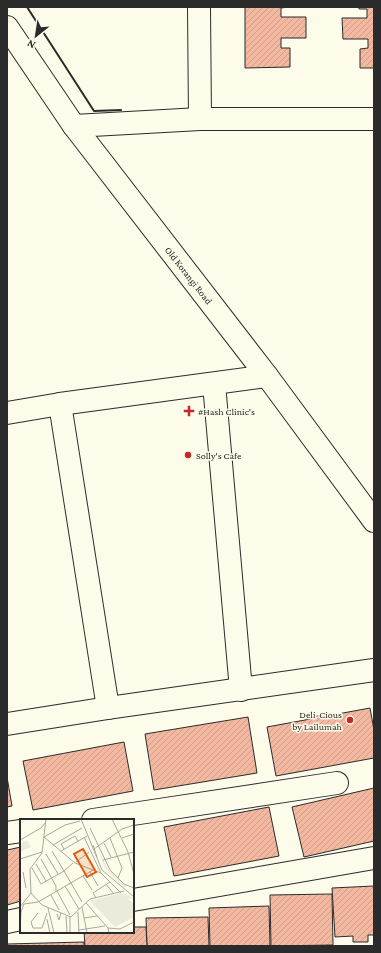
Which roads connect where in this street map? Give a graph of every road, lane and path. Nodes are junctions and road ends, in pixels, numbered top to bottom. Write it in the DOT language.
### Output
graph roads {
  1 [pos="199,7"];
  2 [pos="7,27"];
  3 [pos="200,119"];
  4 [pos="374,119"];
  5 [pos="74,126"];
  6 [pos="267,376"];
  7 [pos="214,384"];
  8 [pos="60,404"];
  9 [pos="7,413"];
  10 [pos="374,521"];
  11 [pos="374,670"];
  12 [pos="241,690"];
  13 [pos="108,708"];
  14 [pos="7,724"];
  15 [pos="336,783"];
  16 [pos="101,819"];
  17 [pos="20,831"];
  18 [pos="7,833"];
  19 [pos="374,858"];
  20 [pos="134,900"];
  21 [pos="20,919"];
  22 [pos="7,922"];
  1 -- 3 [label="street"];
  2 -- 5 [label="street, Old Korangi Road"];
  3 -- 4 [label="street"];
  3 -- 5 [label="street"];
  5 -- 6 [label="street, Old Korangi Road"];
  6 -- 7 [label="street"];
  6 -- 10 [label="street, Old Korangi Road"];
  7 -- 8 [label="street"];
  7 -- 12 [label="street"];
  8 -- 9 [label="street"];
  8 -- 13 [label="street"];
  11 -- 12 [label="street"];
  12 -- 13 [label="street"];
  13 -- 14 [label="street"];
  15 -- 16 [label="street"];
  17 -- 18 [label="street"];
  19 -- 20 [label="street"];
  21 -- 22 [label="street"];
}
